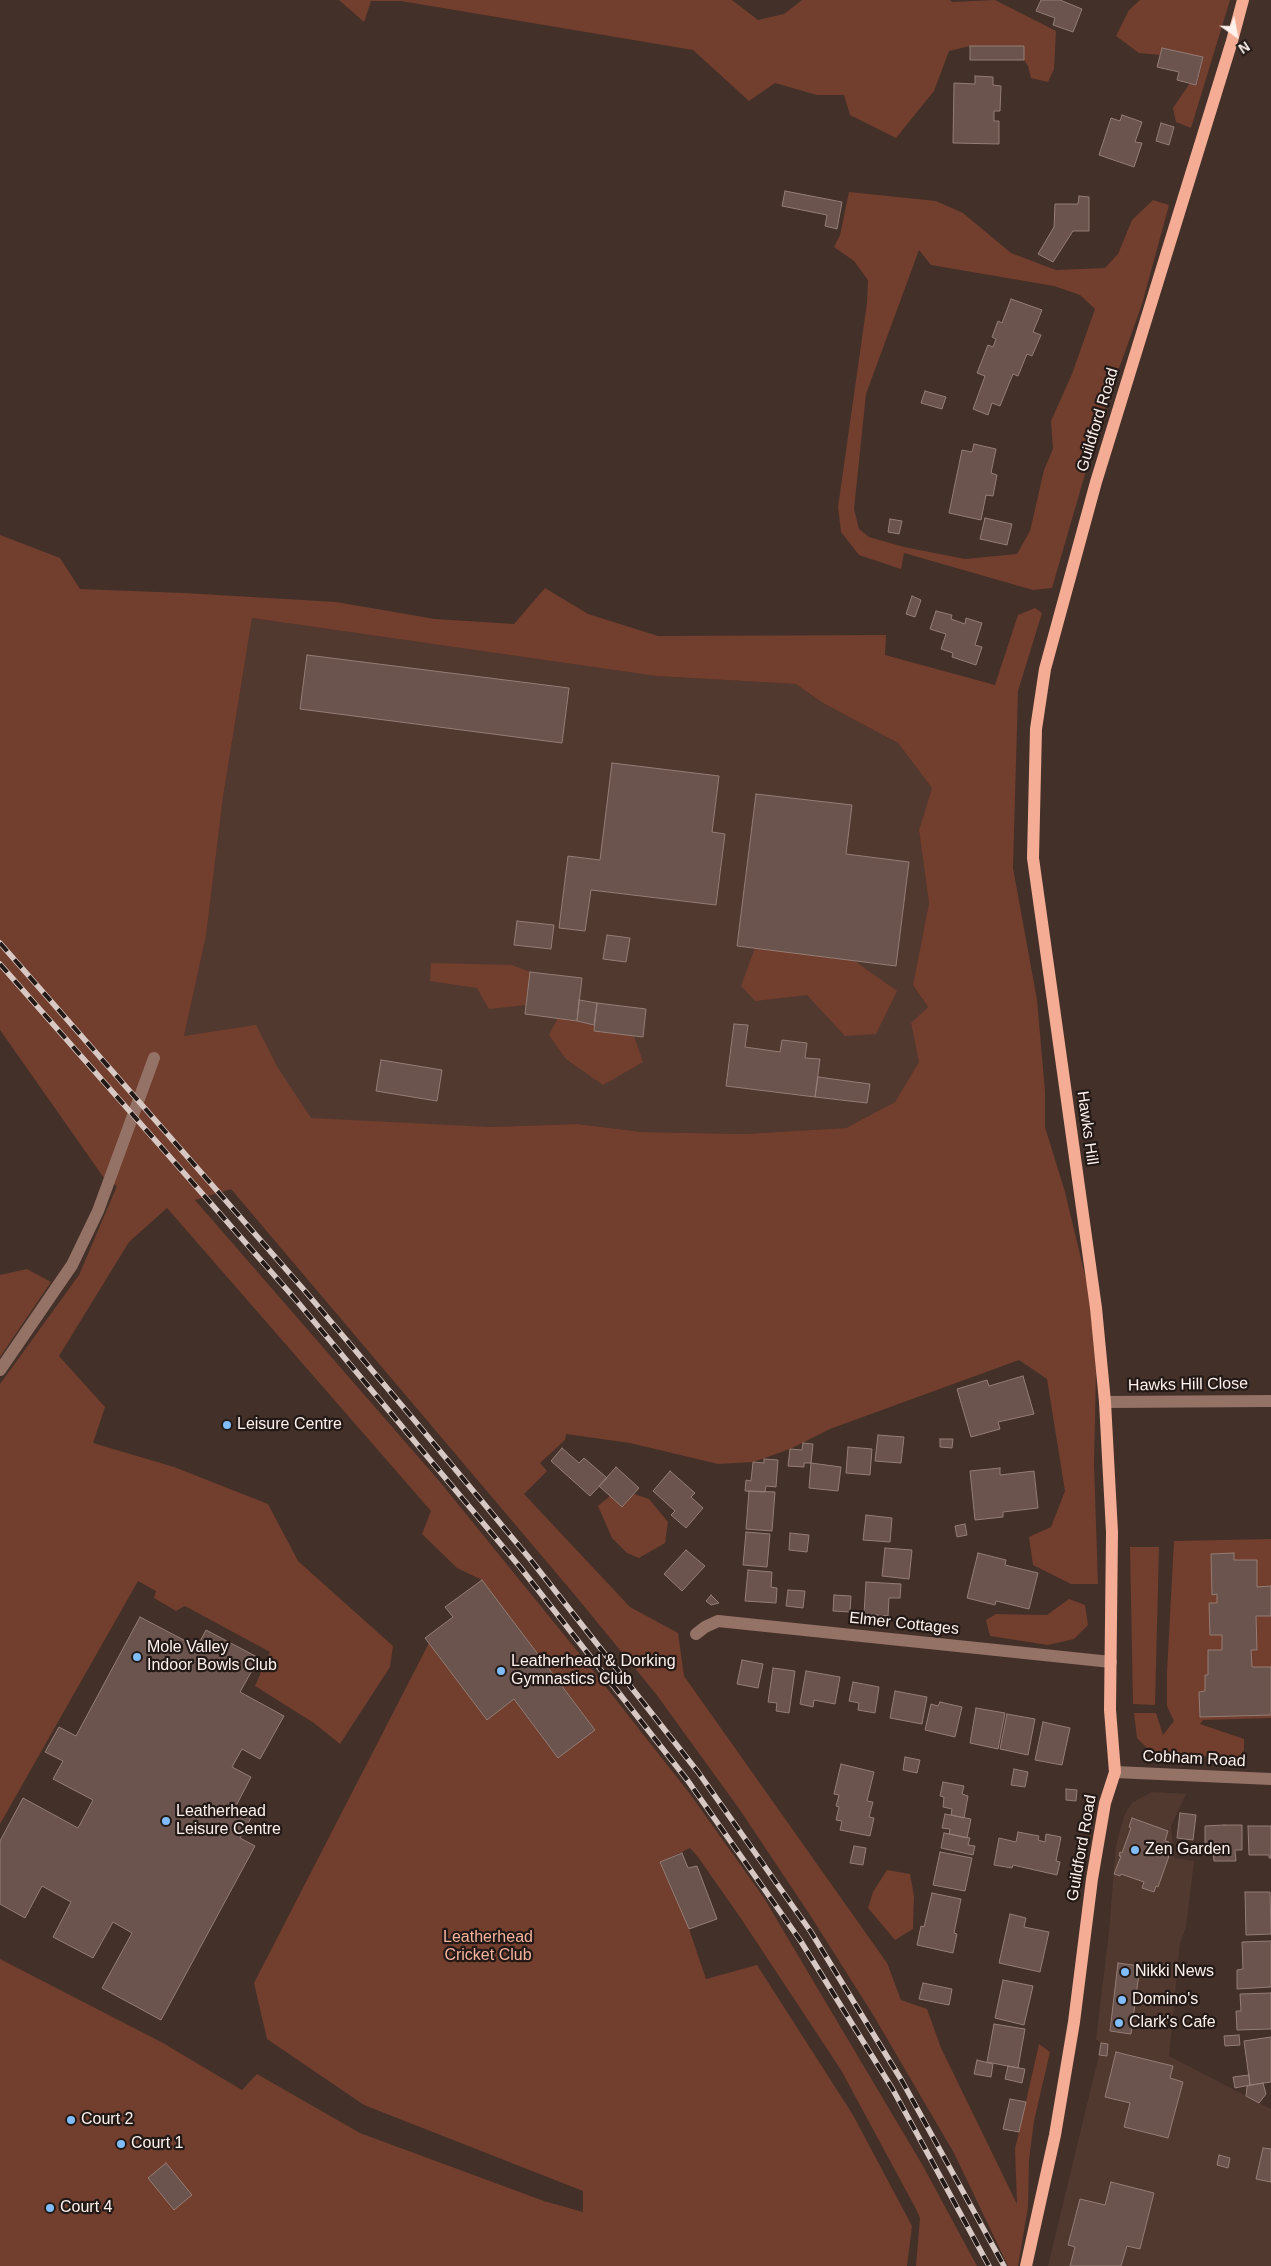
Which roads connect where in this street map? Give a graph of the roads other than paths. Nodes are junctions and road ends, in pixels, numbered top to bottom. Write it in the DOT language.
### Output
graph roads {
  1 [pos="1243,0"];
  2 [pos="1033,858"];
  3 [pos="154,1058"];
  4 [pos="0,1370"];
  5 [pos="1271,1401"];
  6 [pos="1105,1402"];
  7 [pos="696,1634"];
  8 [pos="1111,1662"];
  9 [pos="1116,1772"];
  10 [pos="1271,1779"];
  11 [pos="1026,2266"];
  1 -- 2 [label="main road, Guildford Road"];
  2 -- 6 [label="main road, Hawks Hill"];
  3 -- 4 [label="street"];
  5 -- 6 [label="street, Hawks Hill Close"];
  6 -- 8 [label="main road, Guildford Road"];
  7 -- 8 [label="street, Elmer Cottages"];
  8 -- 9 [label="main road, Guildford Road"];
  9 -- 10 [label="street, Cobham Road"];
  9 -- 11 [label="main road, Guildford Road"];
}
